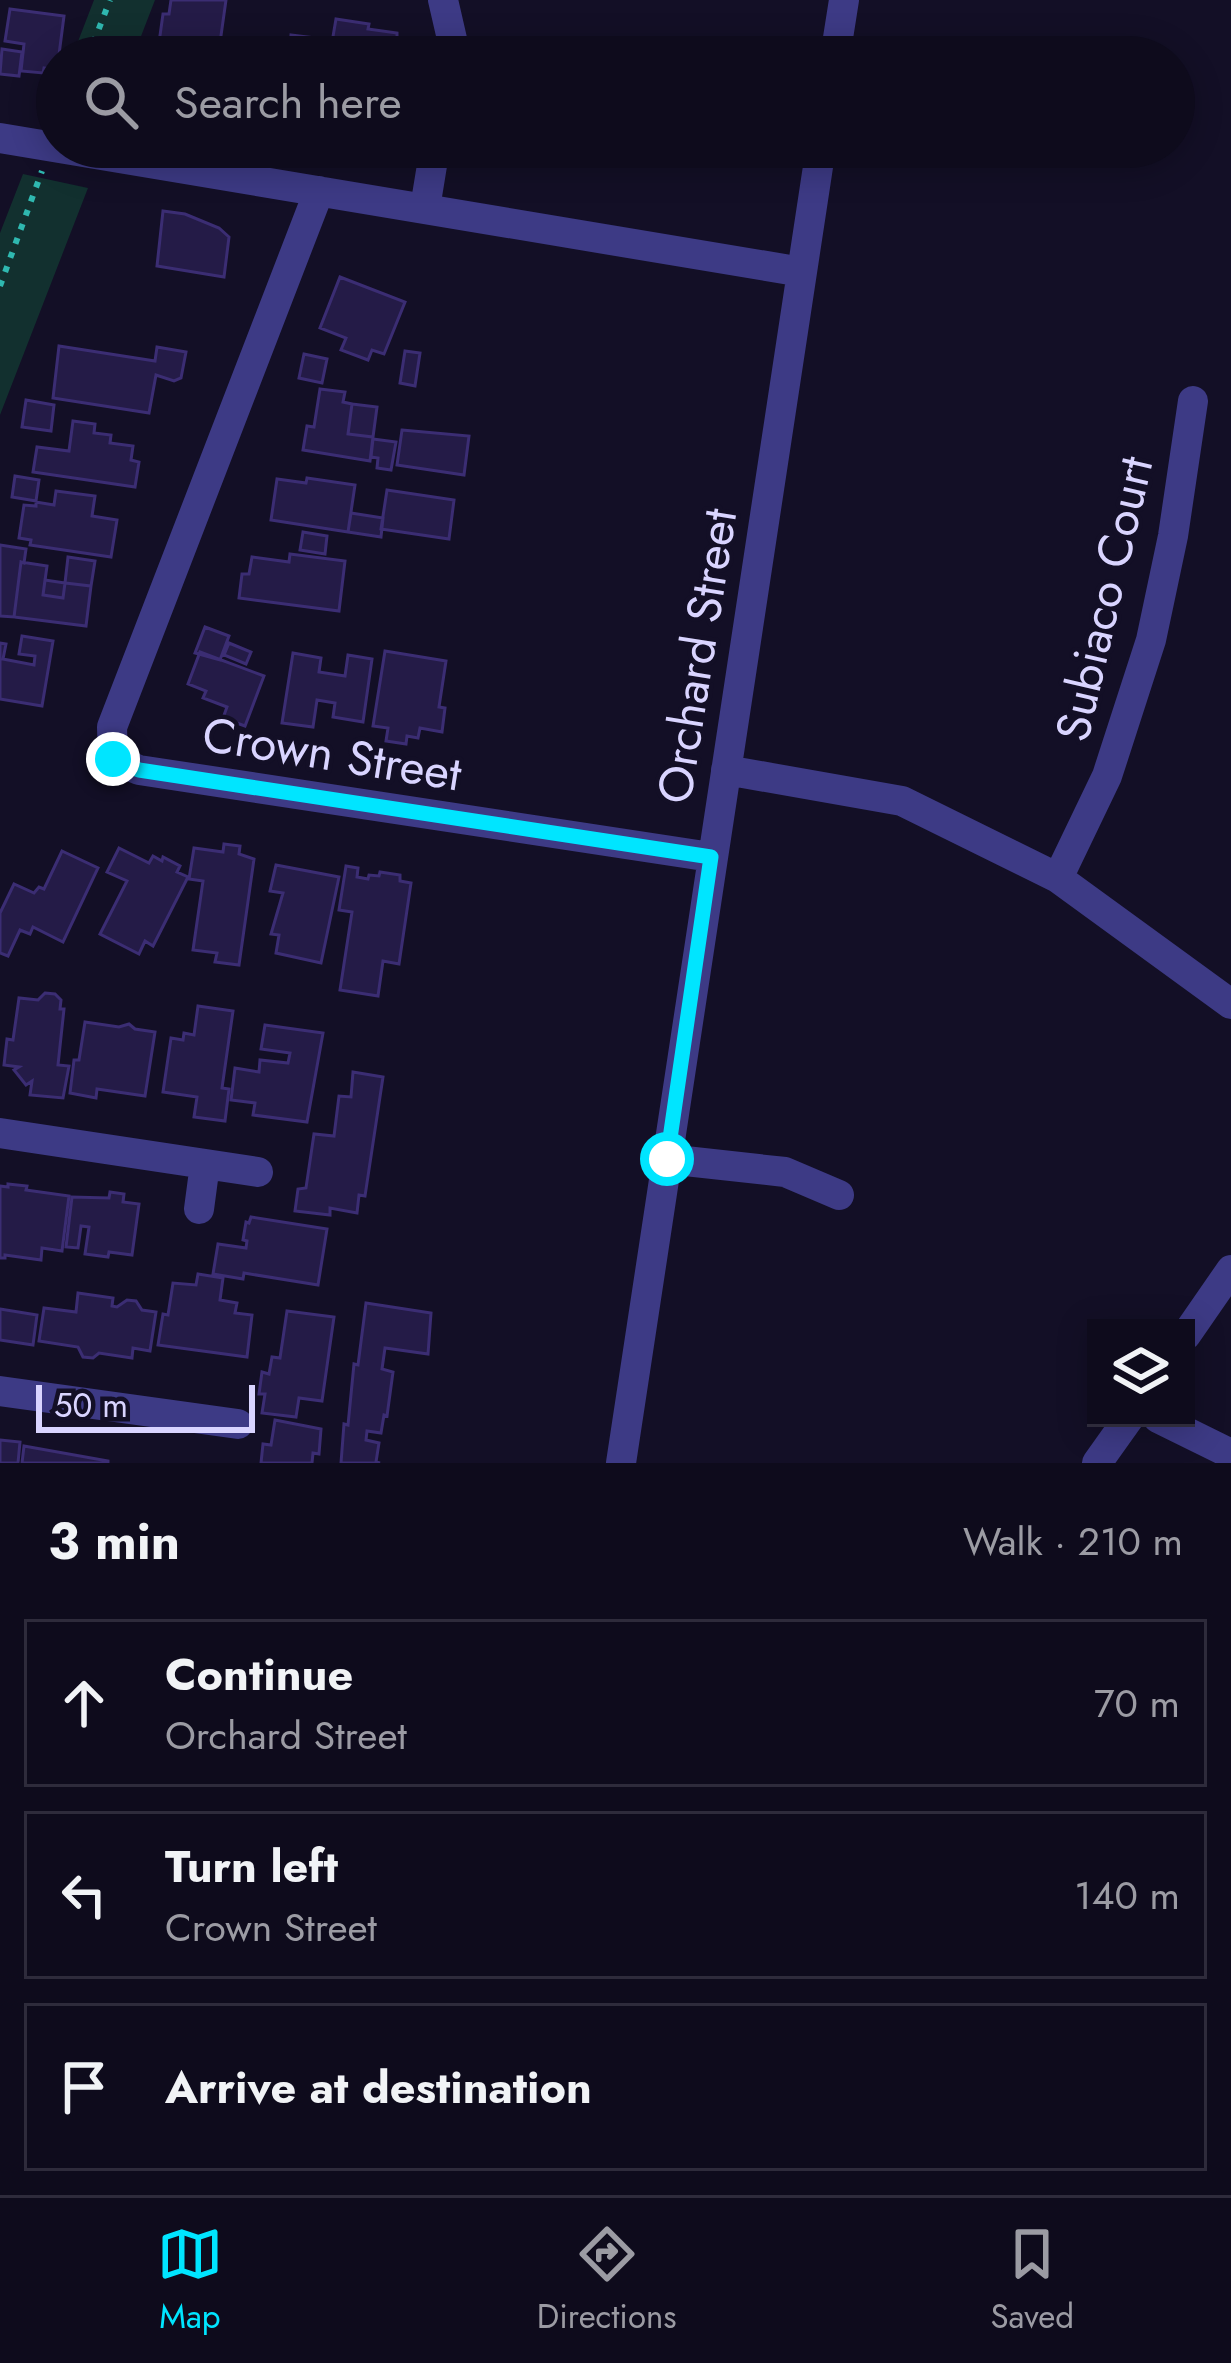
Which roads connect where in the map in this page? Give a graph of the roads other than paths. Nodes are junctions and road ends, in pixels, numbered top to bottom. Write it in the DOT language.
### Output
graph roads {
  1 [pos="442,0"];
  2 [pos="844,0"];
  3 [pos="451,36"];
  4 [pos="838,36"];
  5 [pos="0,139"];
  6 [pos="36,144"];
  7 [pos="182,168"];
  8 [pos="432,168"];
  9 [pos="818,168"];
  10 [pos="319,191"];
  11 [pos="425,208"];
  12 [pos="802,272"];
  13 [pos="1193,401"];
  14 [pos="726,770"];
  15 [pos="711,857"];
  16 [pos="1058,878"];
  17 [pos="1231,1004"];
  18 [pos="0,1133"];
  19 [pos="667,1159"];
  20 [pos="205,1164"];
  21 [pos="258,1172"];
  22 [pos="839,1195"];
  23 [pos="199,1209"];
  24 [pos="1231,1270"];
  25 [pos="1195,1322"];
  26 [pos="0,1391"];
  27 [pos="238,1424"];
  28 [pos="1123,1427"];
  29 [pos="1176,1427"];
  30 [pos="1231,1454"];
  31 [pos="621,1463"];
  32 [pos="1097,1463"];
  1 -- 3 [label="street"];
  2 -- 4 [label="street"];
  5 -- 6 [label="street"];
  7 -- 10 [label="street"];
  8 -- 11 [label="street"];
  9 -- 12 [label="street, Orchard Street"];
  10 -- 11 [label="street"];
  10 -- 15 [label="street, Crown Street"];
  11 -- 12 [label="street"];
  12 -- 14 [label="street, Orchard Street"];
  13 -- 16 [label="street, Subiaco Court"];
  14 -- 15 [label="street, Orchard Street"];
  14 -- 16 [label="street"];
  15 -- 19 [label="street, Orchard Street"];
  16 -- 17 [label="street"];
  18 -- 20 [label="street"];
  19 -- 22 [label="street"];
  19 -- 31 [label="street, Orchard Street"];
  20 -- 21 [label="street"];
  20 -- 23 [label="street"];
  24 -- 25 [label="street"];
  26 -- 27 [label="street"];
  28 -- 32 [label="street"];
  29 -- 30 [label="street"];
}
